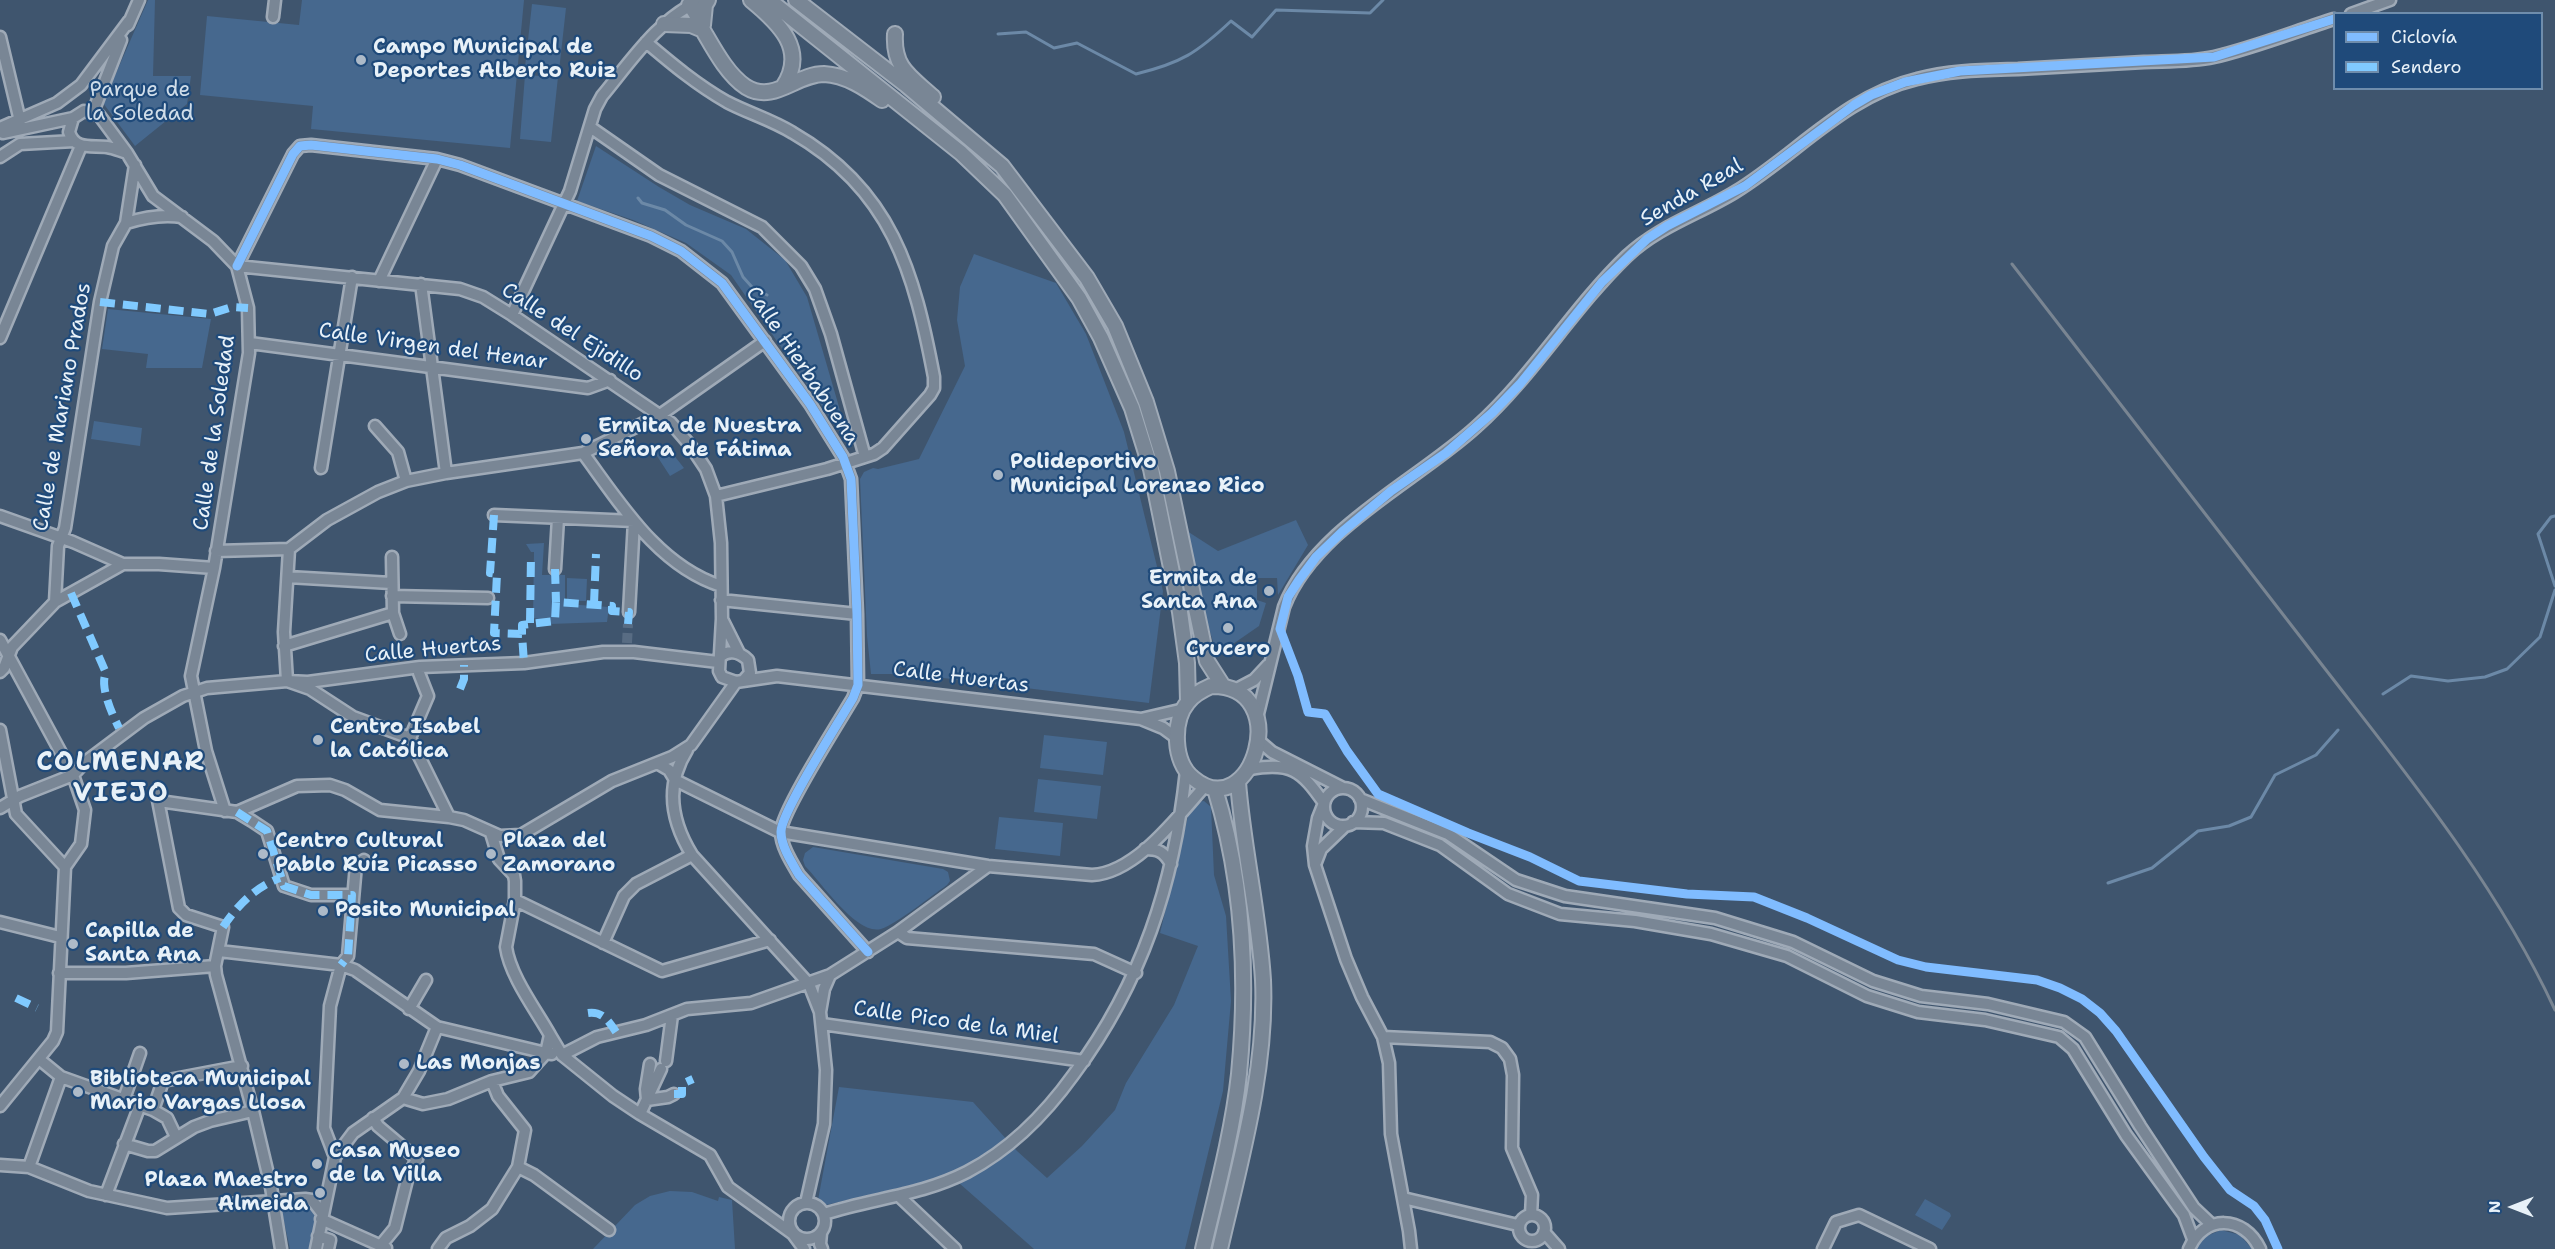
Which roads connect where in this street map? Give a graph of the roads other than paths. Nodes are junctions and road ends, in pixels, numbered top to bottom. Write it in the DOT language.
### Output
graph roads {
  1 [pos="139,0"];
  2 [pos="275,0"];
  3 [pos="708,0"];
  4 [pos="751,0"];
  5 [pos="769,0"];
  6 [pos="796,0"];
  7 [pos="2390,0"];
  8 [pos="695,3"];
  9 [pos="2356,12"];
  10 [pos="273,17"];
  11 [pos="2333,19"];
  12 [pos="129,21"];
  13 [pos="664,24"];
  14 [pos="703,30"];
  15 [pos="895,34"];
  16 [pos="0,37"];
  17 [pos="646,42"];
  18 [pos="782,89"];
  19 [pos="93,112"];
  20 [pos="73,118"];
  21 [pos="20,121"];
  22 [pos="103,121"];
  23 [pos="590,127"];
  24 [pos="0,128"];
  25 [pos="0,134"];
  26 [pos="82,144"];
  27 [pos="127,153"];
  28 [pos="961,153"];
  29 [pos="0,157"];
  30 [pos="437,159"];
  31 [pos="135,165"];
  32 [pos="1002,166"];
  33 [pos="564,204"];
  34 [pos="184,218"];
  35 [pos="126,223"];
  36 [pos="237,266"];
  37 [pos="352,277"];
  38 [pos="380,280"];
  39 [pos="421,284"];
  40 [pos="512,315"];
  41 [pos="0,338"];
  42 [pos="765,341"];
  43 [pos="250,343"];
  44 [pos="339,354"];
  45 [pos="433,366"];
  46 [pos="610,380"];
  47 [pos="660,414"];
  48 [pos="375,426"];
  49 [pos="583,453"];
  50 [pos="865,457"];
  51 [pos="846,463"];
  52 [pos="321,468"];
  53 [pos="446,473"];
  54 [pos="406,481"];
  55 [pos="716,496"];
  56 [pos="494,515"];
  57 [pos="0,516"];
  58 [pos="558,518"];
  59 [pos="634,521"];
  60 [pos="62,537"];
  61 [pos="289,549"];
  62 [pos="216,551"];
  63 [pos="392,557"];
  64 [pos="123,564"];
  65 [pos="214,568"];
  66 [pos="555,569"];
  67 [pos="288,577"];
  68 [pos="391,583"];
  69 [pos="721,586"];
  70 [pos="392,596"];
  71 [pos="488,598"];
  72 [pos="721,600"];
  73 [pos="55,602"];
  74 [pos="629,612"];
  75 [pos="393,613"];
  76 [pos="857,614"];
  77 [pos="722,619"];
  78 [pos="400,634"];
  79 [pos="0,640"];
  80 [pos="284,646"];
  81 [pos="739,653"];
  82 [pos="8,656"];
  83 [pos="719,659"];
  84 [pos="1270,662"];
  85 [pos="750,663"];
  86 [pos="420,667"];
  87 [pos="0,672"];
  88 [pos="777,676"];
  89 [pos="722,677"];
  90 [pos="287,681"];
  91 [pos="740,682"];
  92 [pos="858,685"];
  93 [pos="1229,688"];
  94 [pos="194,692"];
  95 [pos="720,703"];
  96 [pos="1186,705"];
  97 [pos="1257,718"];
  98 [pos="1141,719"];
  99 [pos="0,730"];
  100 [pos="410,738"];
  101 [pos="1178,739"];
  102 [pos="1258,740"];
  103 [pos="691,745"];
  104 [pos="657,764"];
  105 [pos="1250,769"];
  106 [pos="1186,771"];
  107 [pos="73,775"];
  108 [pos="675,780"];
  109 [pos="1238,782"];
  110 [pos="1210,787"];
  111 [pos="1343,788"];
  112 [pos="1359,799"];
  113 [pos="12,801"];
  114 [pos="1324,803"];
  115 [pos="0,808"];
  116 [pos="225,812"];
  117 [pos="237,812"];
  118 [pos="1181,812"];
  119 [pos="449,817"];
  120 [pos="1349,824"];
  121 [pos="780,832"];
  122 [pos="492,834"];
  123 [pos="1145,849"];
  124 [pos="692,855"];
  125 [pos="364,860"];
  126 [pos="953,860"];
  127 [pos="1171,864"];
  128 [pos="1315,865"];
  129 [pos="988,866"];
  130 [pos="65,867"];
  131 [pos="960,886"];
  132 [pos="352,895"];
  133 [pos="515,900"];
  134 [pos="0,922"];
  135 [pos="898,932"];
  136 [pos="60,937"];
  137 [pos="770,940"];
  138 [pos="603,943"];
  139 [pos="219,951"];
  140 [pos="868,952"];
  141 [pos="341,965"];
  142 [pos="215,966"];
  143 [pos="59,973"];
  144 [pos="1136,973"];
  145 [pos="830,975"];
  146 [pos="426,980"];
  147 [pos="809,984"];
  148 [pos="409,1009"];
  149 [pos="820,1012"];
  150 [pos="672,1015"];
  151 [pos="822,1024"];
  152 [pos="437,1027"];
  153 [pos="550,1035"];
  154 [pos="1383,1037"];
  155 [pos="140,1053"];
  156 [pos="546,1053"];
  157 [pos="561,1055"];
  158 [pos="39,1059"];
  159 [pos="1084,1061"];
  160 [pos="650,1064"];
  161 [pos="242,1066"];
  162 [pos="61,1077"];
  163 [pos="492,1081"];
  164 [pos="674,1094"];
  165 [pos="403,1098"];
  166 [pos="124,1099"];
  167 [pos="2,1100"];
  168 [pos="647,1100"];
  169 [pos="140,1105"];
  170 [pos="153,1110"];
  171 [pos="253,1111"];
  172 [pos="640,1114"];
  173 [pos="374,1118"];
  174 [pos="176,1137"];
  175 [pos="124,1144"];
  176 [pos="335,1157"];
  177 [pos="0,1165"];
  178 [pos="29,1167"];
  179 [pos="518,1167"];
  180 [pos="105,1195"];
  181 [pos="900,1197"];
  182 [pos="1403,1198"];
  183 [pos="273,1201"];
  184 [pos="806,1203"];
  185 [pos="824,1214"];
  186 [pos="1530,1215"];
  187 [pos="321,1216"];
  188 [pos="335,1225"];
  189 [pos="1518,1225"];
  190 [pos="2212,1225"];
  191 [pos="609,1230"];
  192 [pos="1544,1232"];
  193 [pos="794,1234"];
  194 [pos="318,1236"];
  195 [pos="329,1244"];
  196 [pos="820,1244"];
  197 [pos="2191,1244"];
  198 [pos="1525,1245"];
  199 [pos="384,1247"];
  200 [pos="281,1249"];
  201 [pos="315,1249"];
  202 [pos="438,1249"];
  203 [pos="804,1249"];
  204 [pos="955,1249"];
  205 [pos="1203,1249"];
  206 [pos="1220,1249"];
  207 [pos="1411,1249"];
  208 [pos="1560,1249"];
  209 [pos="1823,1249"];
  210 [pos="1930,1249"];
  211 [pos="2260,1249"];
  1 -- 12 [label="street"];
  2 -- 10 [label="street"];
  3 -- 14 [label="main road"];
  4 -- 18 [label="main road"];
  5 -- 28 [label="main road"];
  6 -- 32 [label="main road"];
  7 -- 9 [label="street"];
  8 -- 13 [label="street"];
  8 -- 14 [label="main road"];
  11 -- 84 [label="street, Senda Real"];
  12 -- 19 [label="street"];
  12 -- 21 [label="street"];
  13 -- 14 [label="main road"];
  13 -- 17 [label="street"];
  14 -- 18 [label="main road"];
  15 -- 32 [label="main road"];
  16 -- 21 [label="street"];
  17 -- 23 [label="street"];
  17 -- 50 [label="street"];
  18 -- 28 [label="main road"];
  19 -- 20 [label="street"];
  19 -- 22 [label="street"];
  20 -- 25 [label="street"];
  20 -- 26 [label="street"];
  21 -- 24 [label="street"];
  22 -- 26 [label="street"];
  22 -- 27 [label="street, Calle de la Soledad"];
  23 -- 33 [label="street"];
  23 -- 50 [label="street"];
  26 -- 27 [label="street"];
  26 -- 29 [label="street"];
  26 -- 41 [label="street"];
  27 -- 31 [label="street, Calle de la Soledad"];
  28 -- 96 [label="main road"];
  30 -- 33 [label="street, Calle Hierbabuena"];
  30 -- 36 [label="street, Calle Hierbabuena"];
  30 -- 38 [label="street"];
  31 -- 34 [label="street, Calle de la Soledad"];
  31 -- 35 [label="street, Calle de Mariano Prados"];
  32 -- 93 [label="main road"];
  33 -- 40 [label="street"];
  33 -- 42 [label="street, Calle Hierbabuena"];
  34 -- 35 [label="street"];
  34 -- 36 [label="street, Calle de la Soledad"];
  35 -- 60 [label="street, Calle de Mariano Prados"];
  36 -- 37 [label="street, Calle del Ejidillo"];
  36 -- 43 [label="street, Calle de la Soledad"];
  37 -- 38 [label="street, Calle del Ejidillo"];
  37 -- 44 [label="street"];
  38 -- 39 [label="street, Calle del Ejidillo"];
  39 -- 40 [label="street, Calle del Ejidillo"];
  39 -- 45 [label="street"];
  40 -- 46 [label="street, Calle del Ejidillo"];
  42 -- 47 [label="street"];
  42 -- 51 [label="street, Calle Hierbabuena"];
  43 -- 44 [label="street, Calle Virgen del Henar"];
  43 -- 62 [label="street, Calle de la Soledad"];
  44 -- 45 [label="street, Calle Virgen del Henar"];
  44 -- 52 [label="street"];
  45 -- 46 [label="street, Calle Virgen del Henar"];
  45 -- 53 [label="street"];
  46 -- 47 [label="street, Calle del Ejidillo"];
  47 -- 49 [label="street"];
  47 -- 55 [label="street, Calle del Ejidillo"];
  48 -- 54 [label="street"];
  49 -- 53 [label="street"];
  49 -- 59 [label="street"];
  50 -- 51 [label="street"];
  51 -- 55 [label="street"];
  51 -- 76 [label="street, Calle Hierbabuena"];
  53 -- 54 [label="street"];
  54 -- 61 [label="street"];
  55 -- 69 [label="street, Calle del Ejidillo"];
  56 -- 58 [label="street"];
  57 -- 60 [label="street"];
  58 -- 59 [label="street"];
  58 -- 66 [label="street"];
  59 -- 69 [label="street"];
  59 -- 74 [label="street"];
  60 -- 64 [label="street"];
  60 -- 73 [label="street, Calle de Mariano Prados"];
  61 -- 62 [label="street"];
  61 -- 67 [label="street"];
  62 -- 65 [label="street, Calle de la Soledad"];
  63 -- 68 [label="street"];
  64 -- 65 [label="street"];
  64 -- 73 [label="street"];
  65 -- 94 [label="street, Calle de la Soledad"];
  67 -- 68 [label="street"];
  67 -- 80 [label="street"];
  68 -- 70 [label="street"];
  69 -- 72 [label="street, Calle del Ejidillo"];
  70 -- 71 [label="street"];
  70 -- 75 [label="street"];
  72 -- 76 [label="street"];
  72 -- 77 [label="street, Calle del Ejidillo"];
  73 -- 82 [label="street"];
  75 -- 78 [label="street"];
  75 -- 80 [label="street"];
  76 -- 92 [label="street, Calle Hierbabuena"];
  77 -- 81 [label="street, Calle del Ejidillo"];
  77 -- 83 [label="street, Calle del Ejidillo"];
  79 -- 82 [label="street"];
  80 -- 90 [label="street"];
  81 -- 83 [label="street"];
  81 -- 85 [label="street"];
  82 -- 87 [label="street"];
  82 -- 107 [label="street"];
  83 -- 86 [label="street, Calle Huertas"];
  83 -- 89 [label="street"];
  84 -- 93 [label="street"];
  84 -- 97 [label="street, Senda Real"];
  85 -- 88 [label="street, Calle Huertas"];
  85 -- 91 [label="street"];
  86 -- 90 [label="street, Calle Huertas"];
  86 -- 100 [label="street"];
  88 -- 91 [label="street, Calle Huertas"];
  88 -- 92 [label="street, Calle Huertas"];
  89 -- 91 [label="street"];
  89 -- 95 [label="street"];
  90 -- 94 [label="street, Calle Huertas"];
  90 -- 100 [label="street"];
  91 -- 95 [label="street"];
  92 -- 98 [label="street, Calle Huertas"];
  92 -- 121 [label="street"];
  93 -- 96 [label="main road"];
  93 -- 97 [label="main road"];
  94 -- 107 [label="street, Calle Huertas"];
  94 -- 116 [label="street, Calle de la Soledad"];
  95 -- 103 [label="street"];
  96 -- 98 [label="street, Calle Huertas"];
  96 -- 101 [label="main road"];
  97 -- 102 [label="main road"];
  98 -- 101 [label="street, Calle Huertas"];
  99 -- 113 [label="street"];
  100 -- 119 [label="street"];
  101 -- 106 [label="main road"];
  102 -- 105 [label="main road"];
  102 -- 111 [label="street"];
  103 -- 104 [label="street"];
  103 -- 108 [label="street"];
  104 -- 108 [label="street"];
  104 -- 122 [label="street"];
  105 -- 109 [label="main road"];
  105 -- 114 [label="street"];
  106 -- 110 [label="main road"];
  106 -- 118 [label="street"];
  107 -- 113 [label="street, Calle Huertas"];
  107 -- 130 [label="street"];
  108 -- 121 [label="street"];
  108 -- 124 [label="street"];
  109 -- 110 [label="main road"];
  109 -- 206 [label="main road"];
  110 -- 118 [label="street"];
  110 -- 205 [label="main road"];
  111 -- 112 [label="street"];
  111 -- 114 [label="street"];
  112 -- 120 [label="street"];
  112 -- 190 [label="street"];
  113 -- 115 [label="street, Calle Huertas"];
  113 -- 130 [label="street"];
  114 -- 120 [label="street"];
  114 -- 128 [label="street"];
  116 -- 117 [label="street"];
  116 -- 139 [label="street"];
  117 -- 119 [label="street"];
  117 -- 132 [label="street"];
  118 -- 123 [label="street"];
  118 -- 127 [label="street"];
  119 -- 122 [label="street"];
  120 -- 128 [label="street"];
  120 -- 197 [label="street"];
  121 -- 126 [label="street"];
  121 -- 140 [label="street"];
  122 -- 133 [label="street"];
  123 -- 127 [label="street"];
  123 -- 129 [label="street"];
  124 -- 137 [label="street"];
  124 -- 138 [label="street"];
  125 -- 132 [label="street"];
  126 -- 129 [label="street"];
  126 -- 131 [label="street"];
  127 -- 144 [label="street"];
  128 -- 154 [label="street"];
  129 -- 131 [label="street"];
  130 -- 136 [label="street"];
  131 -- 135 [label="street"];
  132 -- 141 [label="street"];
  133 -- 138 [label="street"];
  133 -- 153 [label="street"];
  134 -- 136 [label="street"];
  135 -- 140 [label="street"];
  135 -- 144 [label="street"];
  136 -- 143 [label="street"];
  137 -- 138 [label="street"];
  137 -- 147 [label="street"];
  139 -- 141 [label="street"];
  139 -- 142 [label="street"];
  140 -- 145 [label="street"];
  141 -- 148 [label="street"];
  141 -- 176 [label="street"];
  142 -- 143 [label="street"];
  142 -- 161 [label="street"];
  143 -- 158 [label="street"];
  144 -- 159 [label="street"];
  145 -- 147 [label="street"];
  145 -- 149 [label="street"];
  146 -- 148 [label="street"];
  147 -- 149 [label="street"];
  147 -- 150 [label="street"];
  148 -- 152 [label="street"];
  149 -- 151 [label="street"];
  150 -- 157 [label="street"];
  150 -- 168 [label="street"];
  151 -- 159 [label="street, Calle Pico de la Miel"];
  151 -- 184 [label="street"];
  152 -- 156 [label="street"];
  152 -- 165 [label="street"];
  153 -- 156 [label="street"];
  153 -- 157 [label="street"];
  154 -- 182 [label="street"];
  154 -- 186 [label="street"];
  155 -- 166 [label="street"];
  156 -- 157 [label="street"];
  156 -- 163 [label="street"];
  157 -- 172 [label="street"];
  158 -- 162 [label="street"];
  158 -- 167 [label="street"];
  159 -- 181 [label="street"];
  160 -- 168 [label="street"];
  161 -- 170 [label="street"];
  161 -- 171 [label="street"];
  162 -- 166 [label="street"];
  162 -- 178 [label="street"];
  163 -- 165 [label="street"];
  163 -- 179 [label="street"];
  164 -- 168 [label="street"];
  165 -- 173 [label="street"];
  166 -- 169 [label="street"];
  168 -- 172 [label="street"];
  169 -- 170 [label="street"];
  169 -- 175 [label="street"];
  170 -- 174 [label="street"];
  171 -- 174 [label="street"];
  171 -- 183 [label="street"];
  172 -- 193 [label="street"];
  173 -- 176 [label="street"];
  173 -- 199 [label="street"];
  174 -- 175 [label="street"];
  175 -- 180 [label="street"];
  176 -- 187 [label="street"];
  177 -- 178 [label="street"];
  178 -- 180 [label="street"];
  179 -- 191 [label="street"];
  179 -- 202 [label="street"];
  180 -- 183 [label="street"];
  181 -- 185 [label="street"];
  181 -- 204 [label="street"];
  182 -- 189 [label="street"];
  182 -- 207 [label="street"];
  183 -- 187 [label="street"];
  183 -- 200 [label="street"];
  184 -- 185 [label="street"];
  184 -- 193 [label="street"];
  185 -- 196 [label="street"];
  186 -- 189 [label="street"];
  186 -- 192 [label="street"];
  187 -- 188 [label="street"];
  187 -- 194 [label="street"];
  188 -- 195 [label="street"];
  188 -- 199 [label="street"];
  189 -- 198 [label="street"];
  190 -- 197 [label="street"];
  190 -- 211 [label="street"];
  192 -- 198 [label="street"];
  192 -- 208 [label="street"];
  193 -- 196 [label="street"];
  193 -- 203 [label="street"];
  194 -- 195 [label="street"];
  194 -- 201 [label="street"];
  209 -- 210 [label="street"];
}
